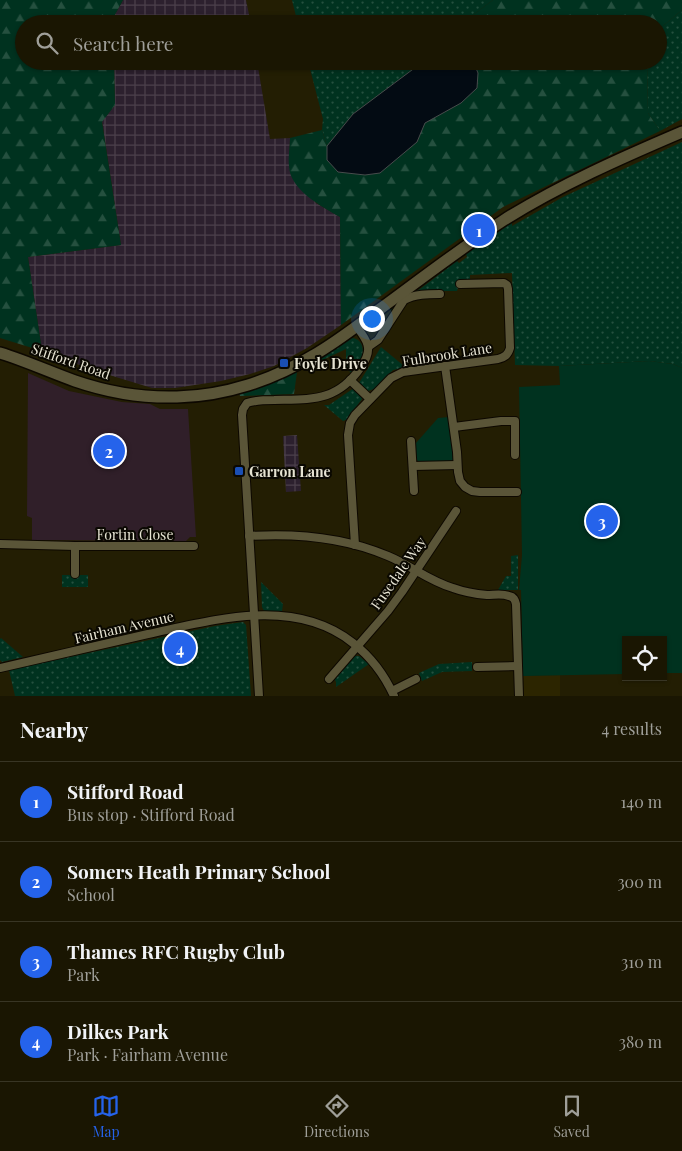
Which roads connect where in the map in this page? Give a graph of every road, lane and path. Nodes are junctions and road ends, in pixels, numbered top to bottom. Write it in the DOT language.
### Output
graph roads {
  1 [pos="682,132"];
  2 [pos="460,284"];
  3 [pos="440,294"];
  4 [pos="356,326"];
  5 [pos="368,347"];
  6 [pos="0,353"];
  7 [pos="445,366"];
  8 [pos="350,380"];
  9 [pos="370,399"];
  10 [pos="454,427"];
  11 [pos="411,441"];
  12 [pos="515,455"];
  13 [pos="458,465"];
  14 [pos="412,466"];
  15 [pos="414,491"];
  16 [pos="517,492"];
  17 [pos="456,511"];
  18 [pos="249,536"];
  19 [pos="0,544"];
  20 [pos="355,545"];
  21 [pos="75,546"];
  22 [pos="194,546"];
  23 [pos="416,571"];
  24 [pos="75,574"];
  25 [pos="254,616"];
  26 [pos="358,647"];
  27 [pos="518,666"];
  28 [pos="478,667"];
  29 [pos="0,668"];
  30 [pos="330,679"];
  31 [pos="416,679"];
  32 [pos="393,694"];
  33 [pos="259,696"];
  34 [pos="519,696"];
  1 -- 4 [label="main road, Stifford Road"];
  2 -- 7 [label="street, Fulbrook Lane"];
  3 -- 5 [label="street"];
  4 -- 5 [label="street"];
  4 -- 6 [label="main road, Stifford Road"];
  5 -- 8 [label="street"];
  7 -- 9 [label="street, Fulbrook Lane"];
  7 -- 10 [label="street"];
  8 -- 9 [label="street"];
  8 -- 18 [label="street"];
  9 -- 20 [label="street, Fulbrook Lane"];
  10 -- 12 [label="street"];
  10 -- 13 [label="street"];
  11 -- 14 [label="street"];
  13 -- 14 [label="street"];
  13 -- 16 [label="street"];
  14 -- 15 [label="street"];
  17 -- 23 [label="street, Fusedale Way"];
  18 -- 20 [label="street"];
  18 -- 25 [label="street"];
  19 -- 21 [label="street, Fortin Close"];
  20 -- 23 [label="street"];
  21 -- 22 [label="street, Fortin Close"];
  21 -- 24 [label="street"];
  23 -- 26 [label="street, Fusedale Way"];
  23 -- 27 [label="street"];
  25 -- 26 [label="street, Fairham Avenue"];
  25 -- 29 [label="street, Fairham Avenue"];
  25 -- 33 [label="street"];
  26 -- 30 [label="street, Fusedale Way"];
  26 -- 32 [label="street, Fairham Avenue"];
  27 -- 28 [label="street"];
  27 -- 34 [label="street"];
  31 -- 32 [label="street"];
}
